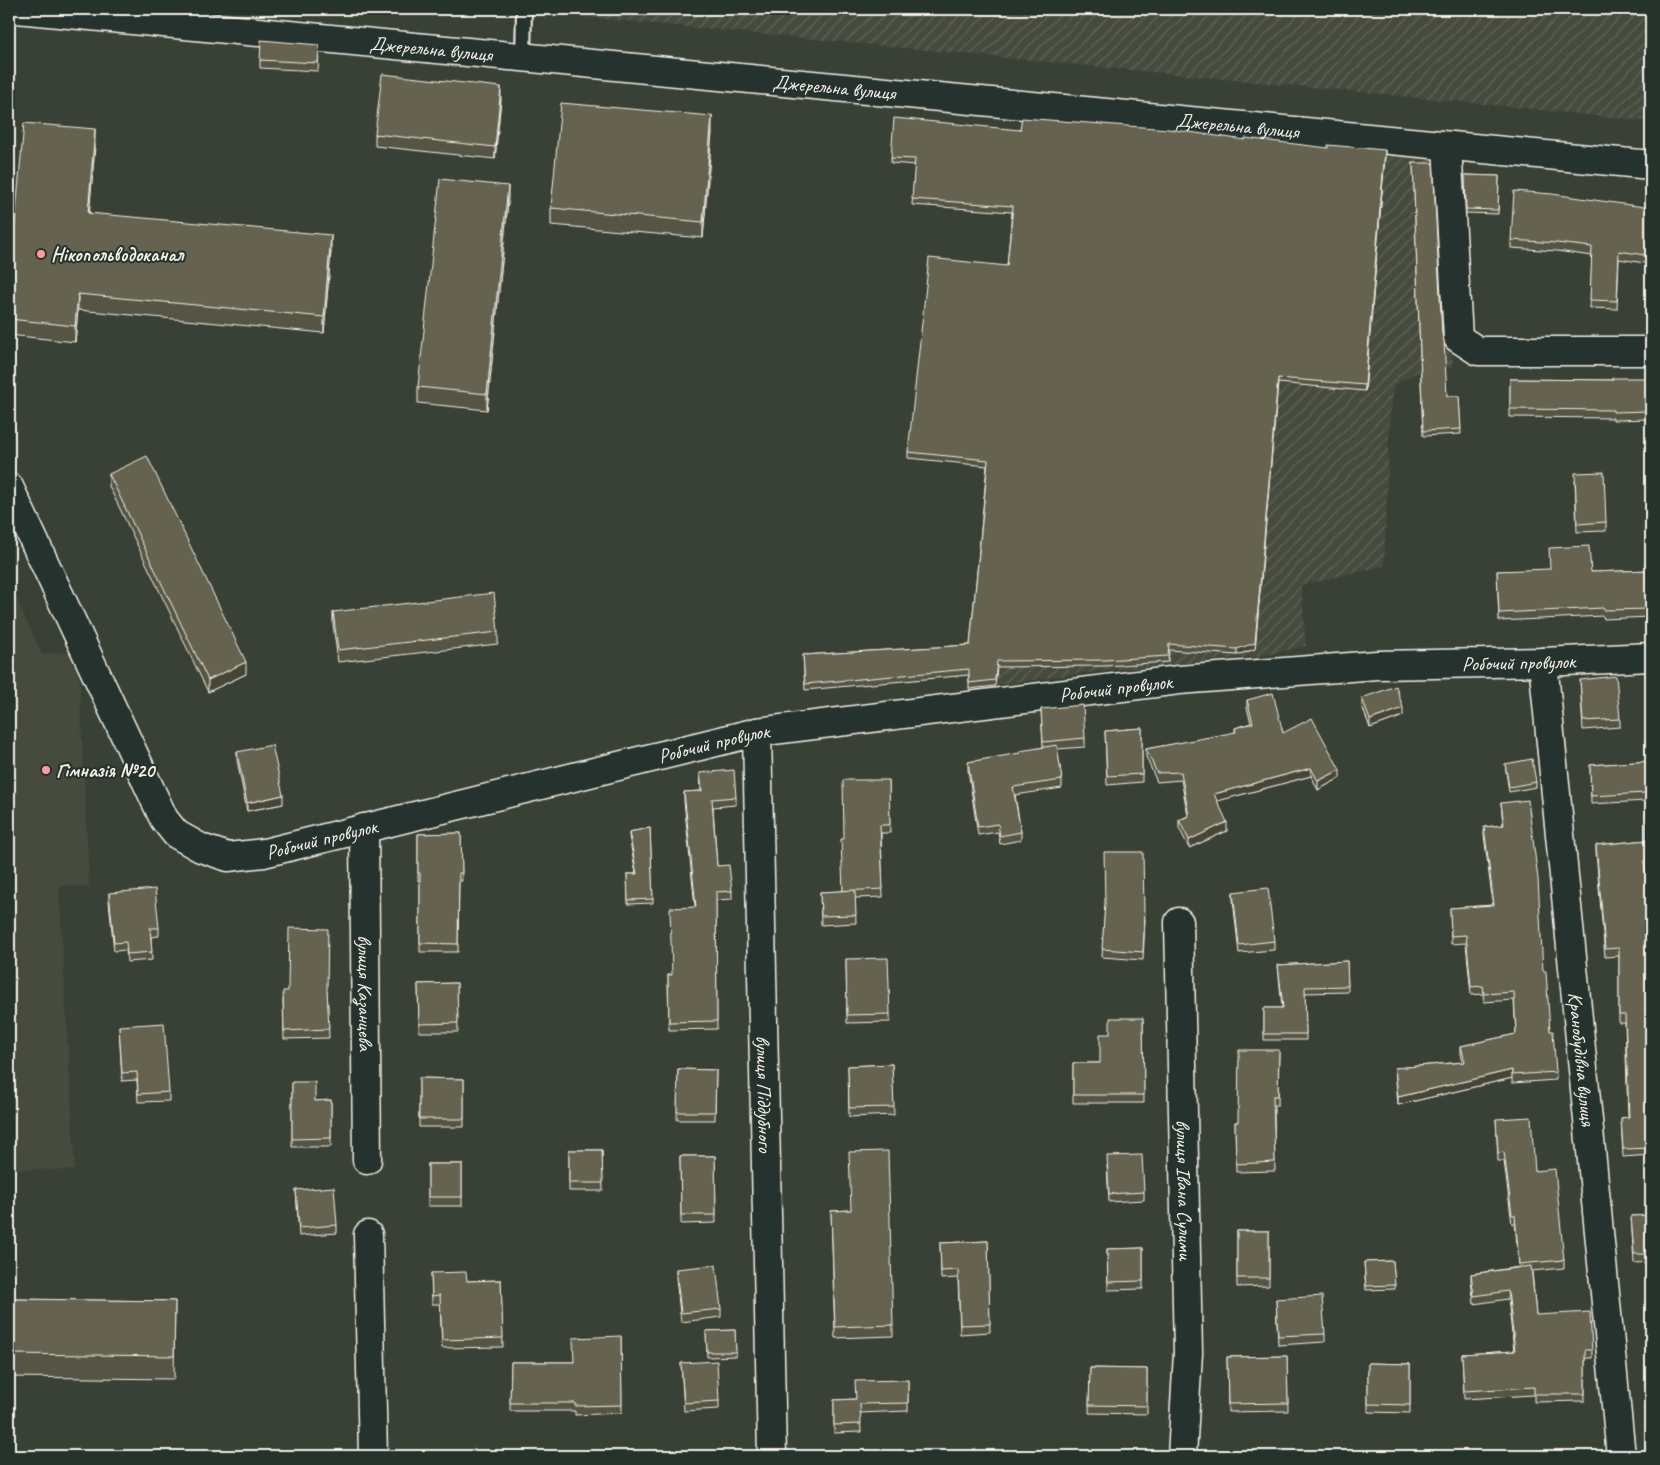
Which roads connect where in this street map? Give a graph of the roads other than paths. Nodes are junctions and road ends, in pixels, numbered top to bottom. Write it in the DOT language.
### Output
graph roads {
  1 [pos="17,9"];
  2 [pos="524,9"];
  3 [pos="523,57"];
  4 [pos="1447,146"];
  5 [pos="1651,165"];
  6 [pos="1651,351"];
  7 [pos="9,487"];
  8 [pos="1651,657"];
  9 [pos="1544,662"];
  10 [pos="757,732"];
  11 [pos="364,828"];
  12 [pos="1180,922"];
  13 [pos="367,1160"];
  14 [pos="368,1235"];
  15 [pos="373,1456"];
  16 [pos="772,1456"];
  17 [pos="1182,1456"];
  18 [pos="1620,1456"];
  1 -- 3 [label="street, Джерельна вулиця"];
  2 -- 3 [label="lane"];
  3 -- 4 [label="street, Джерельна вулиця"];
  4 -- 5 [label="street, Джерельна вулиця"];
  4 -- 6 [label="street"];
  7 -- 11 [label="street, Робочий провулок"];
  8 -- 9 [label="street, Робочий провулок"];
  9 -- 10 [label="street, Робочий провулок"];
  9 -- 18 [label="street, Кранобудівна вулиця"];
  10 -- 11 [label="street, Робочий провулок"];
  10 -- 16 [label="street, вулиця Піддубного"];
  11 -- 13 [label="street, вулиця Казанцева"];
  12 -- 17 [label="street, вулиця Івана Сулими"];
  14 -- 15 [label="street"];
}
